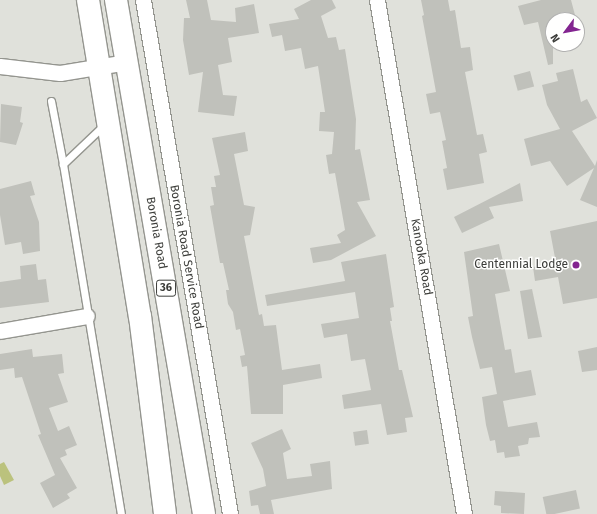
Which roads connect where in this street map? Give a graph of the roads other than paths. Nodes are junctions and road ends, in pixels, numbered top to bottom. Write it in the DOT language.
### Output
graph roads {
  1 [pos="116,0"];
  2 [pos="143,0"];
  3 [pos="377,0"];
  4 [pos="85,2"];
  5 [pos="127,62"];
  6 [pos="0,66"];
  7 [pos="100,67"];
  8 [pos="52,101"];
  9 [pos="109,120"];
  10 [pos="63,164"];
  11 [pos="87,316"];
  12 [pos="0,331"];
  13 [pos="121,514"];
  14 [pos="165,514"];
  15 [pos="204,514"];
  16 [pos="230,514"];
  17 [pos="464,514"];
  1 -- 5 [label="main road, Boronia Road / 36"];
  2 -- 16 [label="street, Boronia Road Service Road"];
  3 -- 17 [label="street, Kanooka Road"];
  4 -- 7 [label="main road"];
  5 -- 7 [label="street"];
  5 -- 15 [label="main road, Boronia Road / 36"];
  6 -- 7 [label="street"];
  7 -- 9 [label="main road"];
  8 -- 10 [label="lane"];
  9 -- 10 [label="lane"];
  9 -- 14 [label="main road"];
  10 -- 11 [label="lane"];
  11 -- 12 [label="street"];
  11 -- 13 [label="lane"];
}
